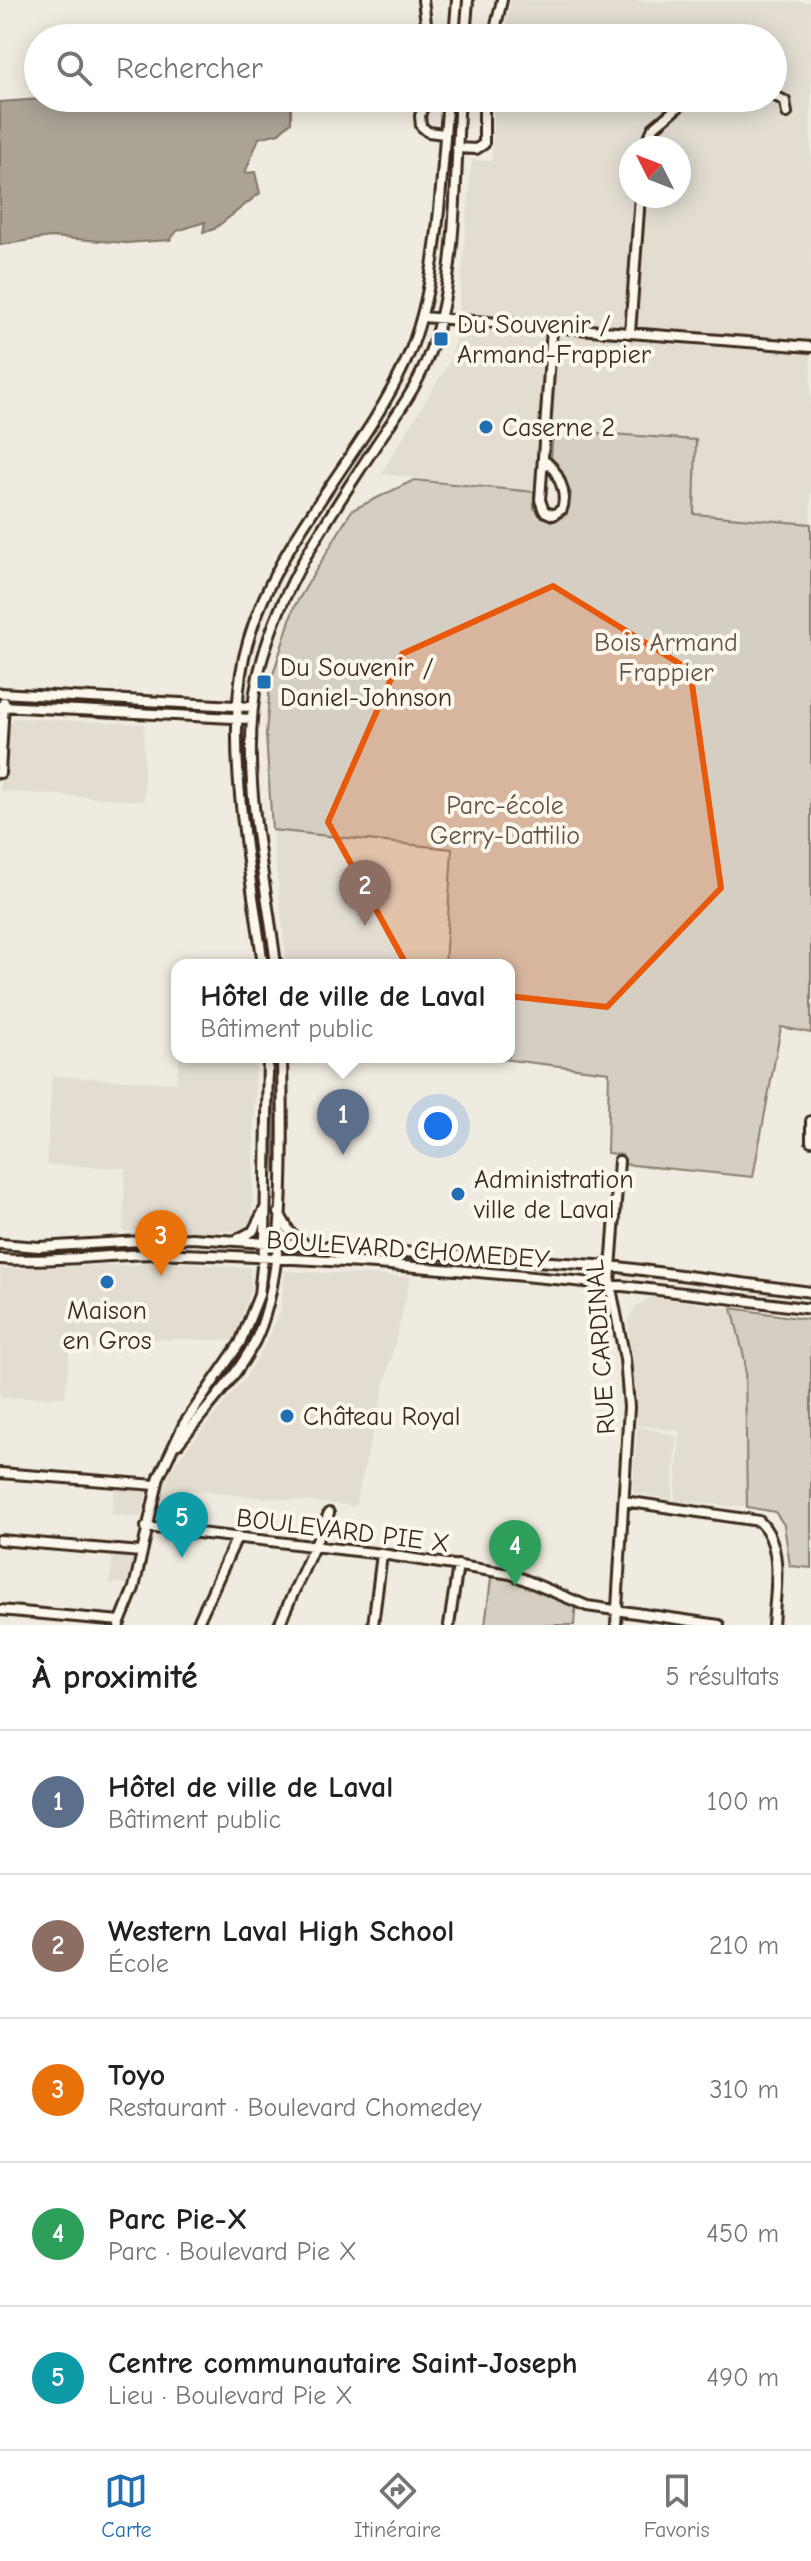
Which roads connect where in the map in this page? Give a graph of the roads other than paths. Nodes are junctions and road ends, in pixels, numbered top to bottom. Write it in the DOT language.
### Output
graph roads {
  1 [pos="423,0"];
  2 [pos="457,0"];
  3 [pos="468,0"];
  4 [pos="502,0"];
  5 [pos="426,24"];
  6 [pos="455,24"];
  7 [pos="466,24"];
  8 [pos="496,24"];
  9 [pos="421,112"];
  10 [pos="446,112"];
  11 [pos="459,112"];
  12 [pos="484,112"];
  13 [pos="672,112"];
  14 [pos="444,134"];
  15 [pos="649,136"];
  16 [pos="457,148"];
  17 [pos="639,208"];
  18 [pos="422,317"];
  19 [pos="440,321"];
  20 [pos="552,328"];
  21 [pos="630,333"];
  22 [pos="811,347"];
  23 [pos="543,460"];
  24 [pos="2,693"];
  25 [pos="2,706"];
  26 [pos="239,706"];
  27 [pos="253,707"];
  28 [pos="238,718"];
  29 [pos="252,719"];
  30 [pos="0,773"];
  31 [pos="262,959"];
  32 [pos="275,959"];
  33 [pos="268,1063"];
  34 [pos="282,1063"];
  35 [pos="811,1121"];
  36 [pos="811,1141"];
  37 [pos="619,1161"];
  38 [pos="266,1206"];
  39 [pos="279,1212"];
  40 [pos="235,1241"];
  41 [pos="265,1243"];
  42 [pos="0,1244"];
  43 [pos="278,1244"];
  44 [pos="307,1246"];
  45 [pos="264,1258"];
  46 [pos="0,1259"];
  47 [pos="276,1259"];
  48 [pos="611,1266"];
  49 [pos="610,1283"];
  50 [pos="811,1292"];
  51 [pos="811,1309"];
  52 [pos="168,1457"];
  53 [pos="0,1473"];
  54 [pos="156,1485"];
  55 [pos="624,1501"];
  56 [pos="329,1513"];
  57 [pos="146,1527"];
  58 [pos="237,1537"];
  59 [pos="0,1540"];
  60 [pos="314,1546"];
  61 [pos="141,1552"];
  62 [pos="382,1554"];
  63 [pos="458,1565"];
  64 [pos="0,1610"];
  65 [pos="617,1612"];
  66 [pos="120,1623"];
  67 [pos="690,1623"];
  68 [pos="197,1625"];
  69 [pos="279,1625"];
  70 [pos="373,1625"];
  71 [pos="449,1625"];
  72 [pos="616,1625"];
  73 [pos="719,1625"];
  74 [pos="773,1625"];
  1 -- 5 [label="street"];
  2 -- 6 [label="street"];
  3 -- 7 [label="street"];
  4 -- 8 [label="street"];
  9 -- 14 [label="street"];
  10 -- 14 [label="street"];
  11 -- 16 [label="street"];
  12 -- 16 [label="street"];
  13 -- 15 [label="street"];
  14 -- 18 [label="street"];
  16 -- 19 [label="street"];
  17 -- 21 [label="street"];
  18 -- 19 [label="street"];
  18 -- 26 [label="street"];
  19 -- 20 [label="street"];
  19 -- 27 [label="street"];
  20 -- 21 [label="street"];
  20 -- 23 [label="street"];
  21 -- 22 [label="street"];
  23 -- 23 [label="street"];
  24 -- 25 [label="street"];
  24 -- 26 [label="street"];
  25 -- 28 [label="street"];
  25 -- 30 [label="street"];
  26 -- 27 [label="street"];
  26 -- 28 [label="street"];
  27 -- 29 [label="street"];
  28 -- 29 [label="street"];
  28 -- 31 [label="street"];
  29 -- 32 [label="street"];
  33 -- 38 [label="street"];
  34 -- 39 [label="street"];
  35 -- 36 [label="street"];
  37 -- 48 [label="street, RUE CARDINAL"];
  38 -- 40 [label="street"];
  38 -- 41 [label="street"];
  39 -- 43 [label="street"];
  39 -- 44 [label="street"];
  40 -- 41 [label="street, BOULEVARD CHOMEDEY"];
  40 -- 42 [label="street, BOULEVARD CHOMEDEY"];
  41 -- 43 [label="street, BOULEVARD CHOMEDEY"];
  41 -- 45 [label="street"];
  43 -- 44 [label="street, BOULEVARD CHOMEDEY"];
  43 -- 47 [label="street"];
  44 -- 48 [label="street, BOULEVARD CHOMEDEY"];
  45 -- 46 [label="street, BOULEVARD CHOMEDEY"];
  45 -- 47 [label="street, BOULEVARD CHOMEDEY"];
  45 -- 52 [label="street"];
  47 -- 49 [label="street, BOULEVARD CHOMEDEY"];
  47 -- 52 [label="street"];
  48 -- 49 [label="street, RUE CARDINAL"];
  48 -- 50 [label="street, BOULEVARD CHOMEDEY"];
  49 -- 51 [label="street, BOULEVARD CHOMEDEY"];
  49 -- 55 [label="street, RUE CARDINAL"];
  52 -- 54 [label="street"];
  53 -- 54 [label="street"];
  54 -- 57 [label="street"];
  55 -- 65 [label="street, RUE CARDINAL"];
  55 -- 74 [label="street"];
  56 -- 60 [label="street"];
  57 -- 58 [label="street, BOULEVARD PIE X"];
  57 -- 61 [label="street"];
  58 -- 60 [label="street, BOULEVARD PIE X"];
  58 -- 68 [label="street"];
  59 -- 61 [label="street"];
  60 -- 62 [label="street, BOULEVARD PIE X"];
  60 -- 69 [label="street"];
  61 -- 66 [label="street"];
  62 -- 63 [label="street, BOULEVARD PIE X"];
  62 -- 70 [label="street"];
  63 -- 65 [label="street, BOULEVARD PIE X"];
  63 -- 71 [label="street"];
  64 -- 66 [label="street"];
  65 -- 67 [label="street, BOULEVARD PIE X"];
  65 -- 72 [label="street, RUE CARDINAL"];
  67 -- 73 [label="street, BOULEVARD PIE X"];
}
